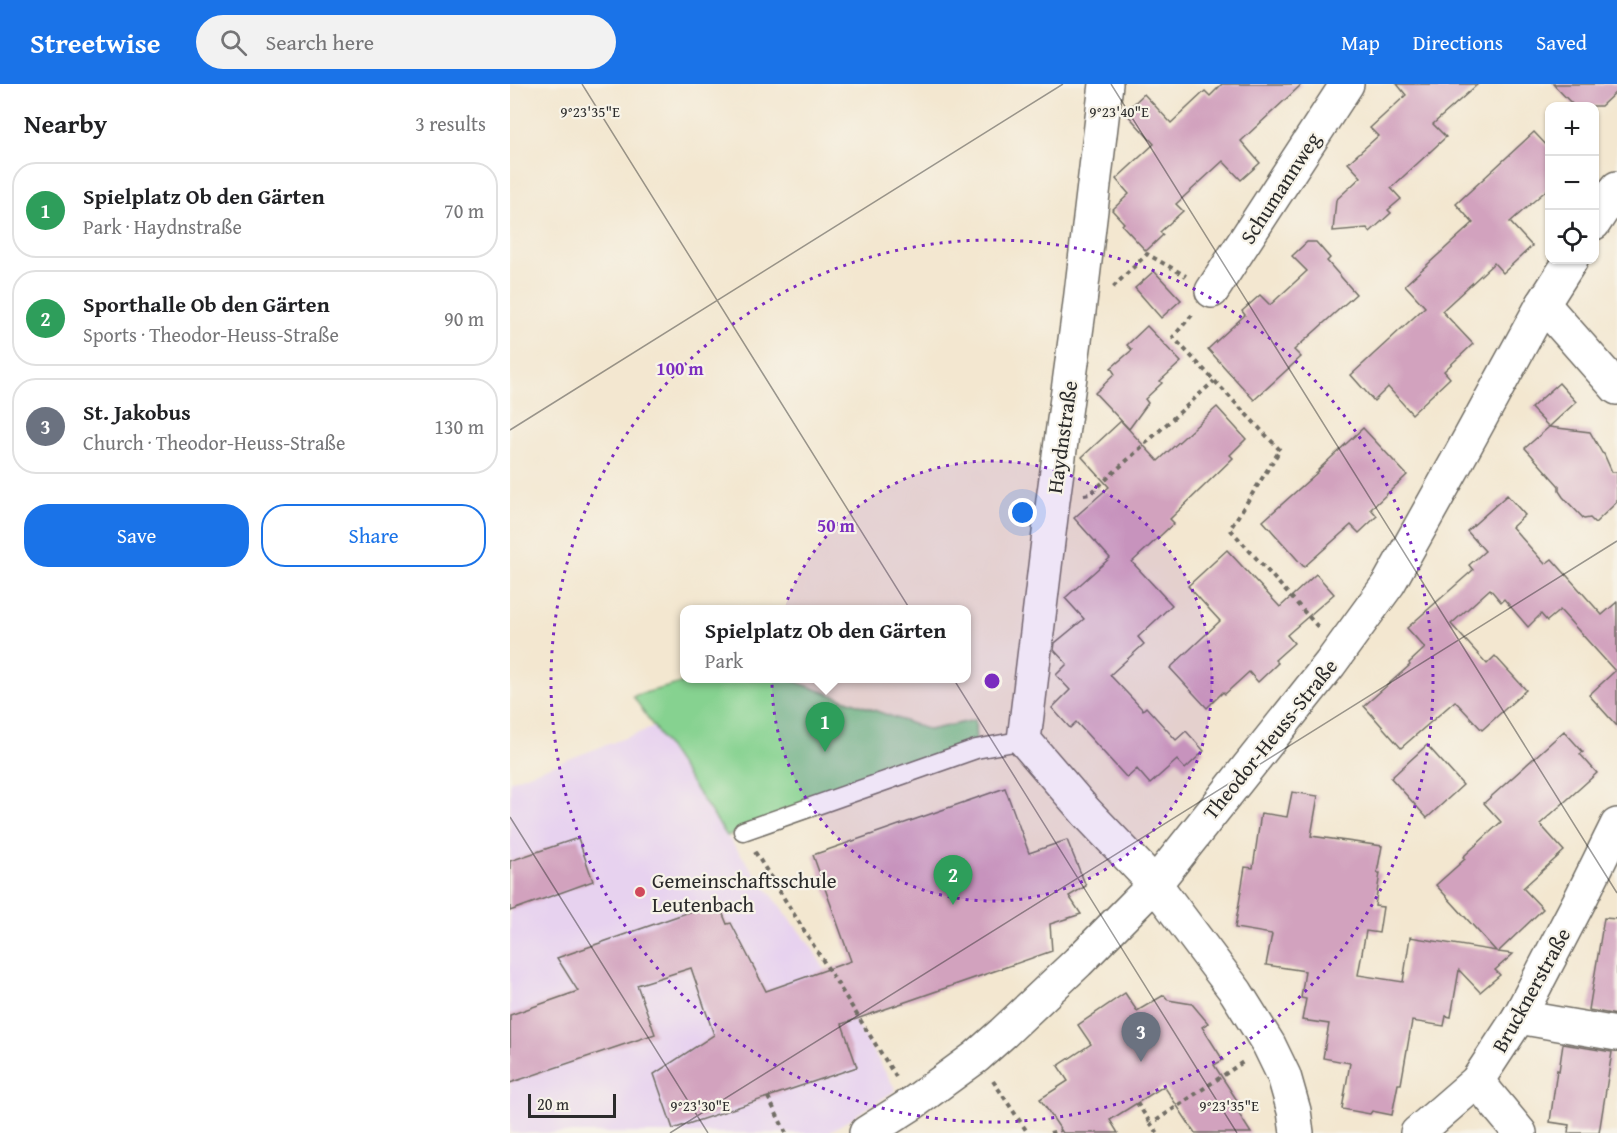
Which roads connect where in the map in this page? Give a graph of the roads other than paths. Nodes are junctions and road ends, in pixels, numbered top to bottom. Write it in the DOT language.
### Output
graph roads {
  1 [pos="1106,84"];
  2 [pos="1347,84"];
  3 [pos="1617,188"];
  4 [pos="1599,215"];
  5 [pos="1568,264"];
  6 [pos="1212,291"];
  7 [pos="1543,304"];
  8 [pos="1617,388"];
  9 [pos="1024,740"];
  10 [pos="1617,825"];
  11 [pos="743,831"];
  12 [pos="1155,884"];
  13 [pos="1519,1017"];
  14 [pos="1617,1034"];
  15 [pos="1477,1081"];
  16 [pos="866,1133"];
  17 [pos="1297,1133"];
  18 [pos="1417,1133"];
  19 [pos="1520,1133"];
  1 -- 9 [label="street, Haydnstraße"];
  2 -- 6 [label="street, Schumannweg"];
  3 -- 4 [label="street"];
  5 -- 7 [label="street, Theodor-Heuss-Straße"];
  7 -- 8 [label="street"];
  7 -- 12 [label="street, Theodor-Heuss-Straße"];
  9 -- 11 [label="lane"];
  9 -- 12 [label="street"];
  10 -- 13 [label="street, Brucknerstraße"];
  12 -- 16 [label="street, Theodor-Heuss-Straße"];
  12 -- 17 [label="street"];
  13 -- 14 [label="street"];
  13 -- 15 [label="street, Brucknerstraße"];
  15 -- 18 [label="street, Brucknerstraße"];
  15 -- 19 [label="street"];
}
